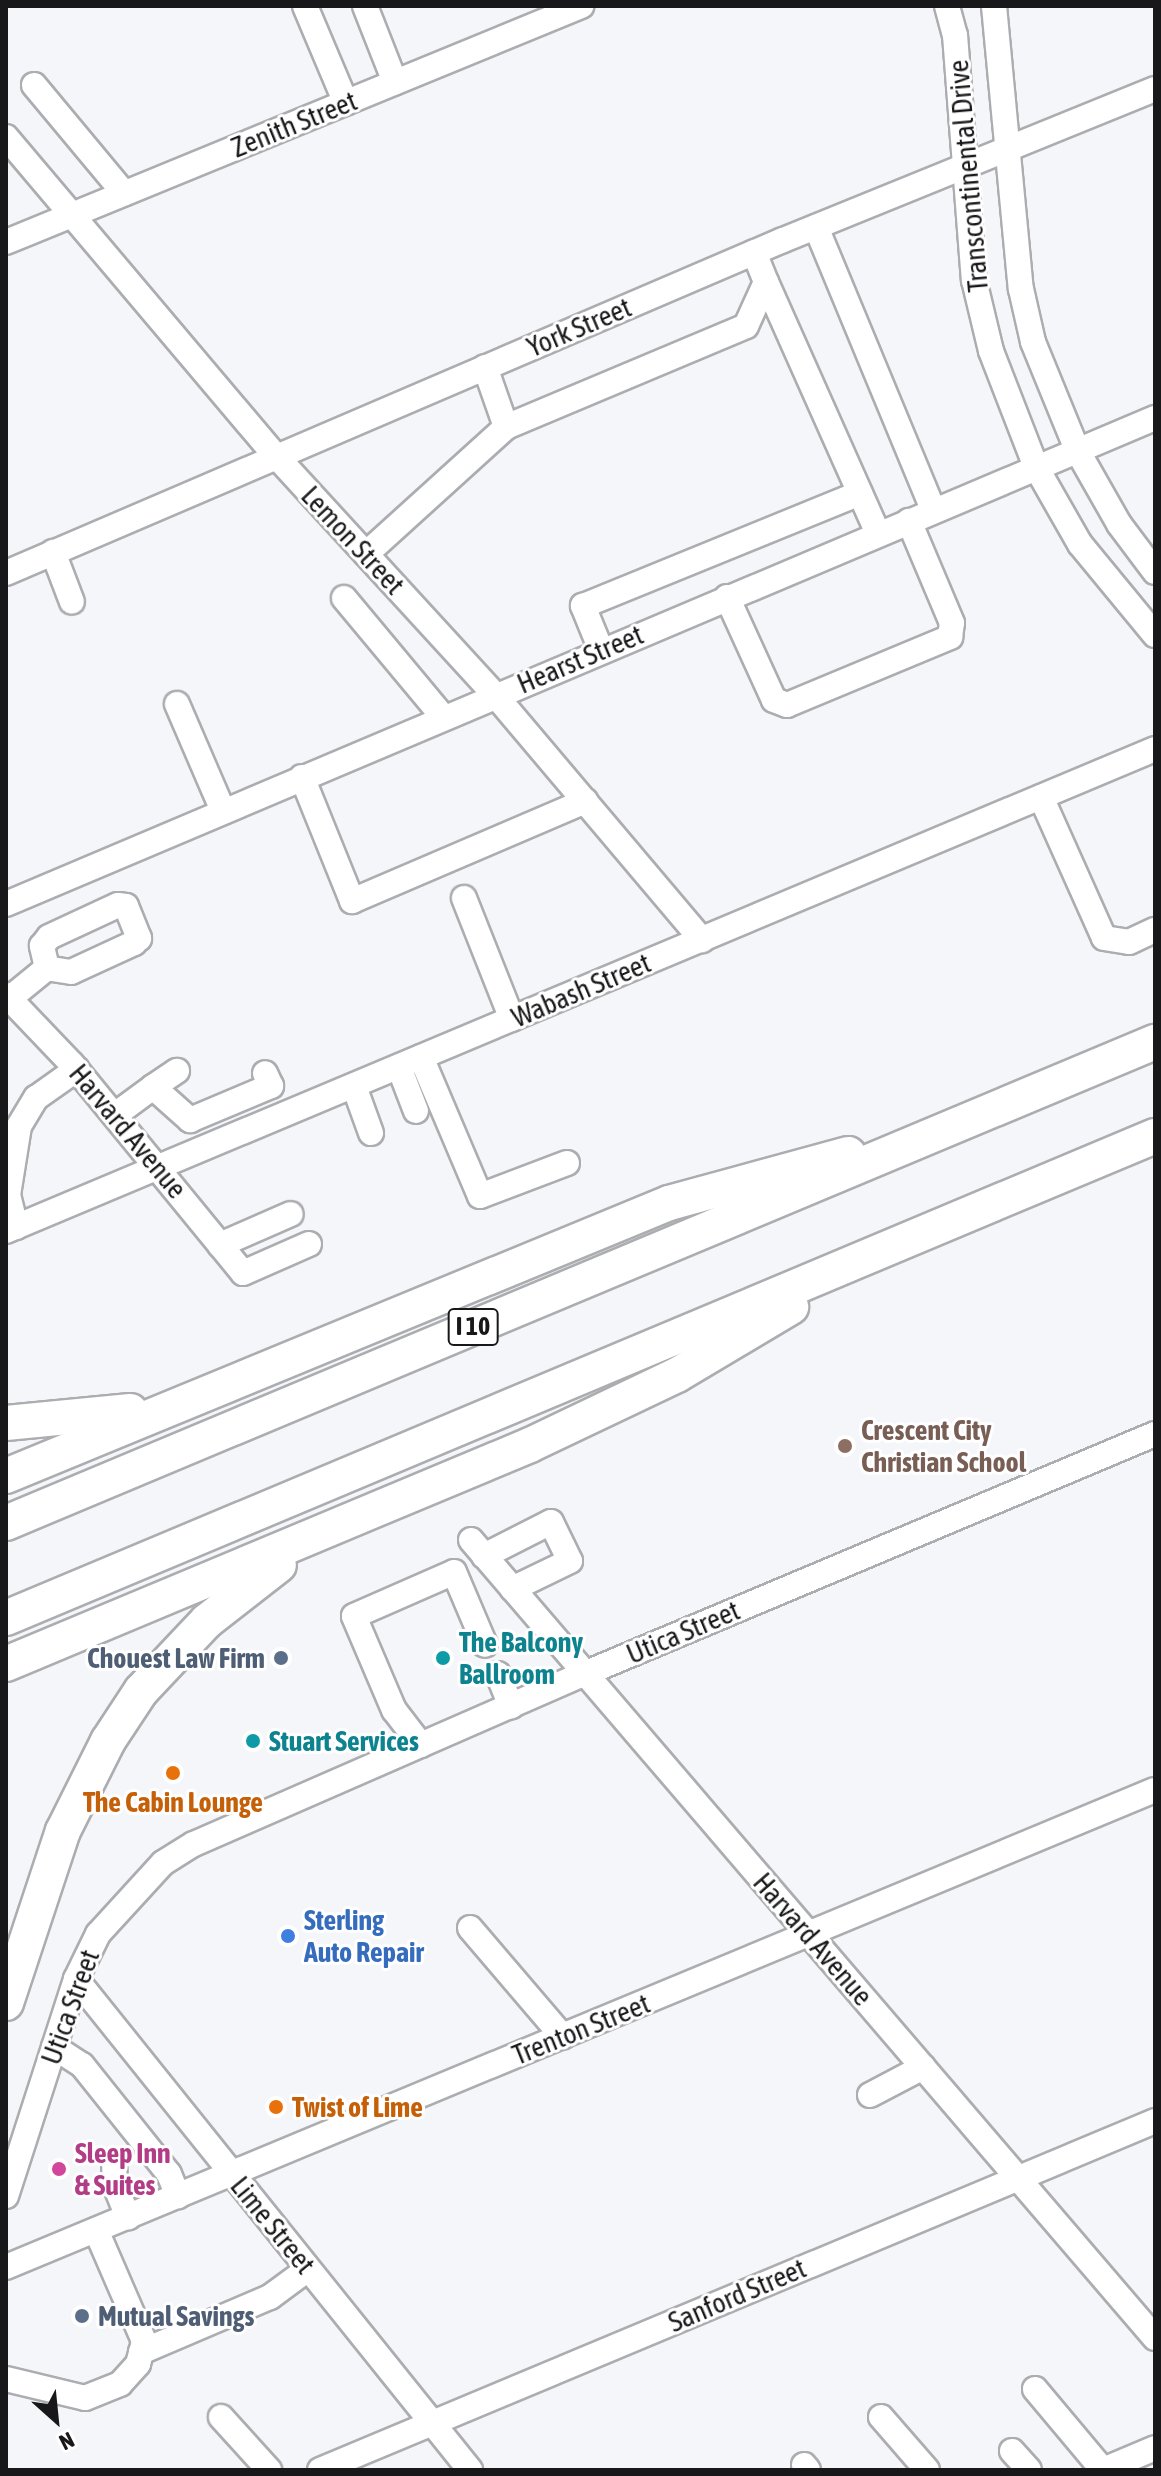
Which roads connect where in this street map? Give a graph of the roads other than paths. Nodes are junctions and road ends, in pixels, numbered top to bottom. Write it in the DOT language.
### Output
graph roads {
  1 [pos="305,6"];
  2 [pos="365,6"];
  3 [pos="581,6"];
  4 [pos="947,6"];
  5 [pos="994,6"];
  6 [pos="395,82"];
  7 [pos="34,85"];
  8 [pos="1155,89"];
  9 [pos="346,103"];
  10 [pos="6,137"];
  11 [pos="1008,152"];
  12 [pos="966,168"];
  13 [pos="124,193"];
  14 [pos="70,215"];
  15 [pos="816,227"];
  16 [pos="6,242"];
  17 [pos="754,252"];
  18 [pos="766,282"];
  19 [pos="485,367"];
  20 [pos="1155,418"];
  21 [pos="506,427"];
  22 [pos="1077,450"];
  23 [pos="276,456"];
  24 [pos="1036,467"];
  25 [pos="860,493"];
  26 [pos="933,510"];
  27 [pos="909,521"];
  28 [pos="878,534"];
  29 [pos="53,552"];
  30 [pos="366,554"];
  31 [pos="1155,572"];
  32 [pos="6,573"];
  33 [pos="727,597"];
  34 [pos="344,598"];
  35 [pos="72,602"];
  36 [pos="1155,635"];
  37 [pos="601,650"];
  38 [pos="495,695"];
  39 [pos="177,704"];
  40 [pos="443,717"];
  41 [pos="1155,749"];
  42 [pos="302,777"];
  43 [pos="1041,797"];
  44 [pos="585,801"];
  45 [pos="223,811"];
  46 [pos="464,898"];
  47 [pos="6,904"];
  48 [pos="1155,930"];
  49 [pos="702,940"];
  50 [pos="47,968"];
  51 [pos="10,1004"];
  52 [pos="512,1019"];
  53 [pos="1155,1042"];
  54 [pos="410,1062"];
  55 [pos="77,1069"];
  56 [pos="177,1071"];
  57 [pos="265,1073"];
  58 [pos="354,1086"];
  59 [pos="153,1087"];
  60 [pos="416,1111"];
  61 [pos="115,1115"];
  62 [pos="942,1132"];
  63 [pos="371,1133"];
  64 [pos="1155,1136"];
  65 [pos="567,1163"];
  66 [pos="159,1167"];
  67 [pos="291,1214"];
  68 [pos="11,1229"];
  69 [pos="309,1244"];
  70 [pos="220,1245"];
  71 [pos="885,1249"];
  72 [pos="234,1381"];
  73 [pos="6,1423"];
  74 [pos="1153,1438"];
  75 [pos="6,1476"];
  76 [pos="418,1493"];
  77 [pos="6,1523"];
  78 [pos="512,1589"];
  79 [pos="6,1618"];
  80 [pos="485,1645"];
  81 [pos="6,1664"];
  82 [pos="498,1674"];
  83 [pos="584,1674"];
  84 [pos="511,1706"];
  85 [pos="421,1745"];
  86 [pos="1155,1790"];
  87 [pos="470,1928"];
  88 [pos="810,1935"];
  89 [pos="76,1979"];
  90 [pos="6,2003"];
  91 [pos="563,2037"];
  92 [pos="54,2047"];
  93 [pos="923,2067"];
  94 [pos="870,2095"];
  95 [pos="1155,2121"];
  96 [pos="122,2146"];
  97 [pos="232,2174"];
  98 [pos="1018,2178"];
  99 [pos="6,2196"];
  100 [pos="178,2196"];
  101 [pos="128,2217"];
  102 [pos="96,2230"];
  103 [pos="6,2267"];
  104 [pos="308,2269"];
  105 [pos="1155,2338"];
  106 [pos="141,2352"];
  107 [pos="6,2379"];
  108 [pos="1035,2389"];
  109 [pos="221,2417"];
  110 [pos="881,2417"];
  111 [pos="431,2422"];
  112 [pos="1155,2448"];
  113 [pos="1012,2451"];
  114 [pos="269,2470"];
  115 [pos="320,2470"];
  116 [pos="470,2470"];
  117 [pos="927,2470"];
  118 [pos="1029,2470"];
  119 [pos="1103,2470"];
  1 -- 9 [label="street"];
  2 -- 6 [label="street"];
  3 -- 6 [label="street, Zenith Street"];
  4 -- 12 [label="street, Transcontinental Drive"];
  5 -- 11 [label="street, Transcontinental Drive"];
  6 -- 9 [label="street, Zenith Street"];
  7 -- 13 [label="street"];
  8 -- 11 [label="street, York Street"];
  9 -- 13 [label="street, Zenith Street"];
  10 -- 14 [label="street, Lemon Street"];
  11 -- 12 [label="street, York Street"];
  11 -- 22 [label="street, Transcontinental Drive"];
  12 -- 15 [label="street, York Street"];
  12 -- 24 [label="street, Transcontinental Drive"];
  13 -- 14 [label="street, Zenith Street"];
  14 -- 16 [label="street, Zenith Street"];
  14 -- 23 [label="street, Lemon Street"];
  15 -- 17 [label="street, York Street"];
  15 -- 26 [label="street"];
  17 -- 18 [label="street"];
  17 -- 19 [label="street, York Street"];
  18 -- 21 [label="street"];
  18 -- 25 [label="street"];
  19 -- 21 [label="street"];
  19 -- 23 [label="street, York Street"];
  20 -- 22 [label="street, Hearst Street"];
  21 -- 30 [label="street"];
  22 -- 24 [label="street, Hearst Street"];
  22 -- 31 [label="street, Transcontinental Drive"];
  23 -- 29 [label="street, York Street"];
  23 -- 30 [label="street, Lemon Street"];
  24 -- 26 [label="street, Hearst Street"];
  24 -- 36 [label="street, Transcontinental Drive"];
  25 -- 28 [label="street"];
  25 -- 37 [label="street"];
  26 -- 27 [label="street, Hearst Street"];
  27 -- 28 [label="street, Hearst Street"];
  27 -- 33 [label="street"];
  28 -- 33 [label="street, Hearst Street"];
  29 -- 32 [label="street, York Street"];
  29 -- 35 [label="street"];
  30 -- 38 [label="street, Lemon Street"];
  33 -- 37 [label="street, Hearst Street"];
  34 -- 40 [label="street"];
  37 -- 38 [label="street, Hearst Street"];
  38 -- 40 [label="street, Hearst Street"];
  38 -- 44 [label="street, Lemon Street"];
  39 -- 45 [label="street"];
  40 -- 42 [label="street, Hearst Street"];
  41 -- 43 [label="street, Wabash Street"];
  42 -- 44 [label="street"];
  42 -- 45 [label="street, Hearst Street"];
  43 -- 48 [label="street"];
  43 -- 49 [label="street, Wabash Street"];
  44 -- 49 [label="street, Lemon Street"];
  45 -- 47 [label="street, Hearst Street"];
  46 -- 52 [label="street"];
  49 -- 52 [label="street, Wabash Street"];
  50 -- 51 [label="street"];
  51 -- 55 [label="street, Harvard Avenue"];
  52 -- 54 [label="street, Wabash Street"];
  53 -- 62 [label="highway, I 10"];
  54 -- 58 [label="street, Wabash Street"];
  54 -- 60 [label="street"];
  54 -- 65 [label="street"];
  55 -- 61 [label="street, Harvard Avenue"];
  55 -- 68 [label="street"];
  56 -- 59 [label="street"];
  57 -- 59 [label="street"];
  58 -- 63 [label="street"];
  58 -- 66 [label="street, Wabash Street"];
  59 -- 61 [label="street"];
  61 -- 66 [label="street, Harvard Avenue"];
  62 -- 72 [label="highway"];
  62 -- 77 [label="highway, I 10"];
  64 -- 71 [label="highway"];
  66 -- 68 [label="street, Wabash Street"];
  66 -- 70 [label="street, Harvard Avenue"];
  67 -- 70 [label="street"];
  69 -- 70 [label="street, Harvard Avenue"];
  71 -- 76 [label="highway"];
  71 -- 79 [label="highway"];
  72 -- 73 [label="highway"];
  72 -- 75 [label="highway"];
  74 -- 83 [label="street, Utica Street"];
  76 -- 81 [label="highway"];
  76 -- 90 [label="highway"];
  78 -- 78 [label="street, Harvard Avenue"];
  78 -- 83 [label="street, Harvard Avenue"];
  80 -- 85 [label="street"];
  82 -- 84 [label="street"];
  83 -- 84 [label="street, Utica Street"];
  83 -- 88 [label="street, Harvard Avenue"];
  84 -- 85 [label="street, Utica Street"];
  85 -- 89 [label="street, Utica Street"];
  86 -- 88 [label="street, Trenton Street"];
  87 -- 91 [label="street"];
  88 -- 91 [label="street, Trenton Street"];
  88 -- 93 [label="street, Harvard Avenue"];
  89 -- 92 [label="street, Utica Street"];
  89 -- 97 [label="street, Lime Street"];
  91 -- 97 [label="street, Trenton Street"];
  92 -- 96 [label="street"];
  92 -- 99 [label="street, Utica Street"];
  93 -- 94 [label="street"];
  93 -- 98 [label="street, Harvard Avenue"];
  95 -- 98 [label="street, Sanford Street"];
  96 -- 100 [label="street"];
  96 -- 101 [label="street"];
  97 -- 100 [label="street, Trenton Street"];
  97 -- 104 [label="street, Lime Street"];
  98 -- 105 [label="street, Harvard Avenue"];
  98 -- 111 [label="street, Sanford Street"];
  100 -- 101 [label="street, Trenton Street"];
  101 -- 102 [label="street, Trenton Street"];
  102 -- 103 [label="street, Trenton Street"];
  102 -- 106 [label="street"];
  104 -- 106 [label="street"];
  104 -- 111 [label="street, Lime Street"];
  106 -- 107 [label="street"];
  108 -- 119 [label="street"];
  109 -- 114 [label="street"];
  110 -- 117 [label="street"];
  111 -- 115 [label="street, Sanford Street"];
  111 -- 116 [label="street, Lime Street"];
  112 -- 119 [label="street"];
  113 -- 118 [label="street"];
}
